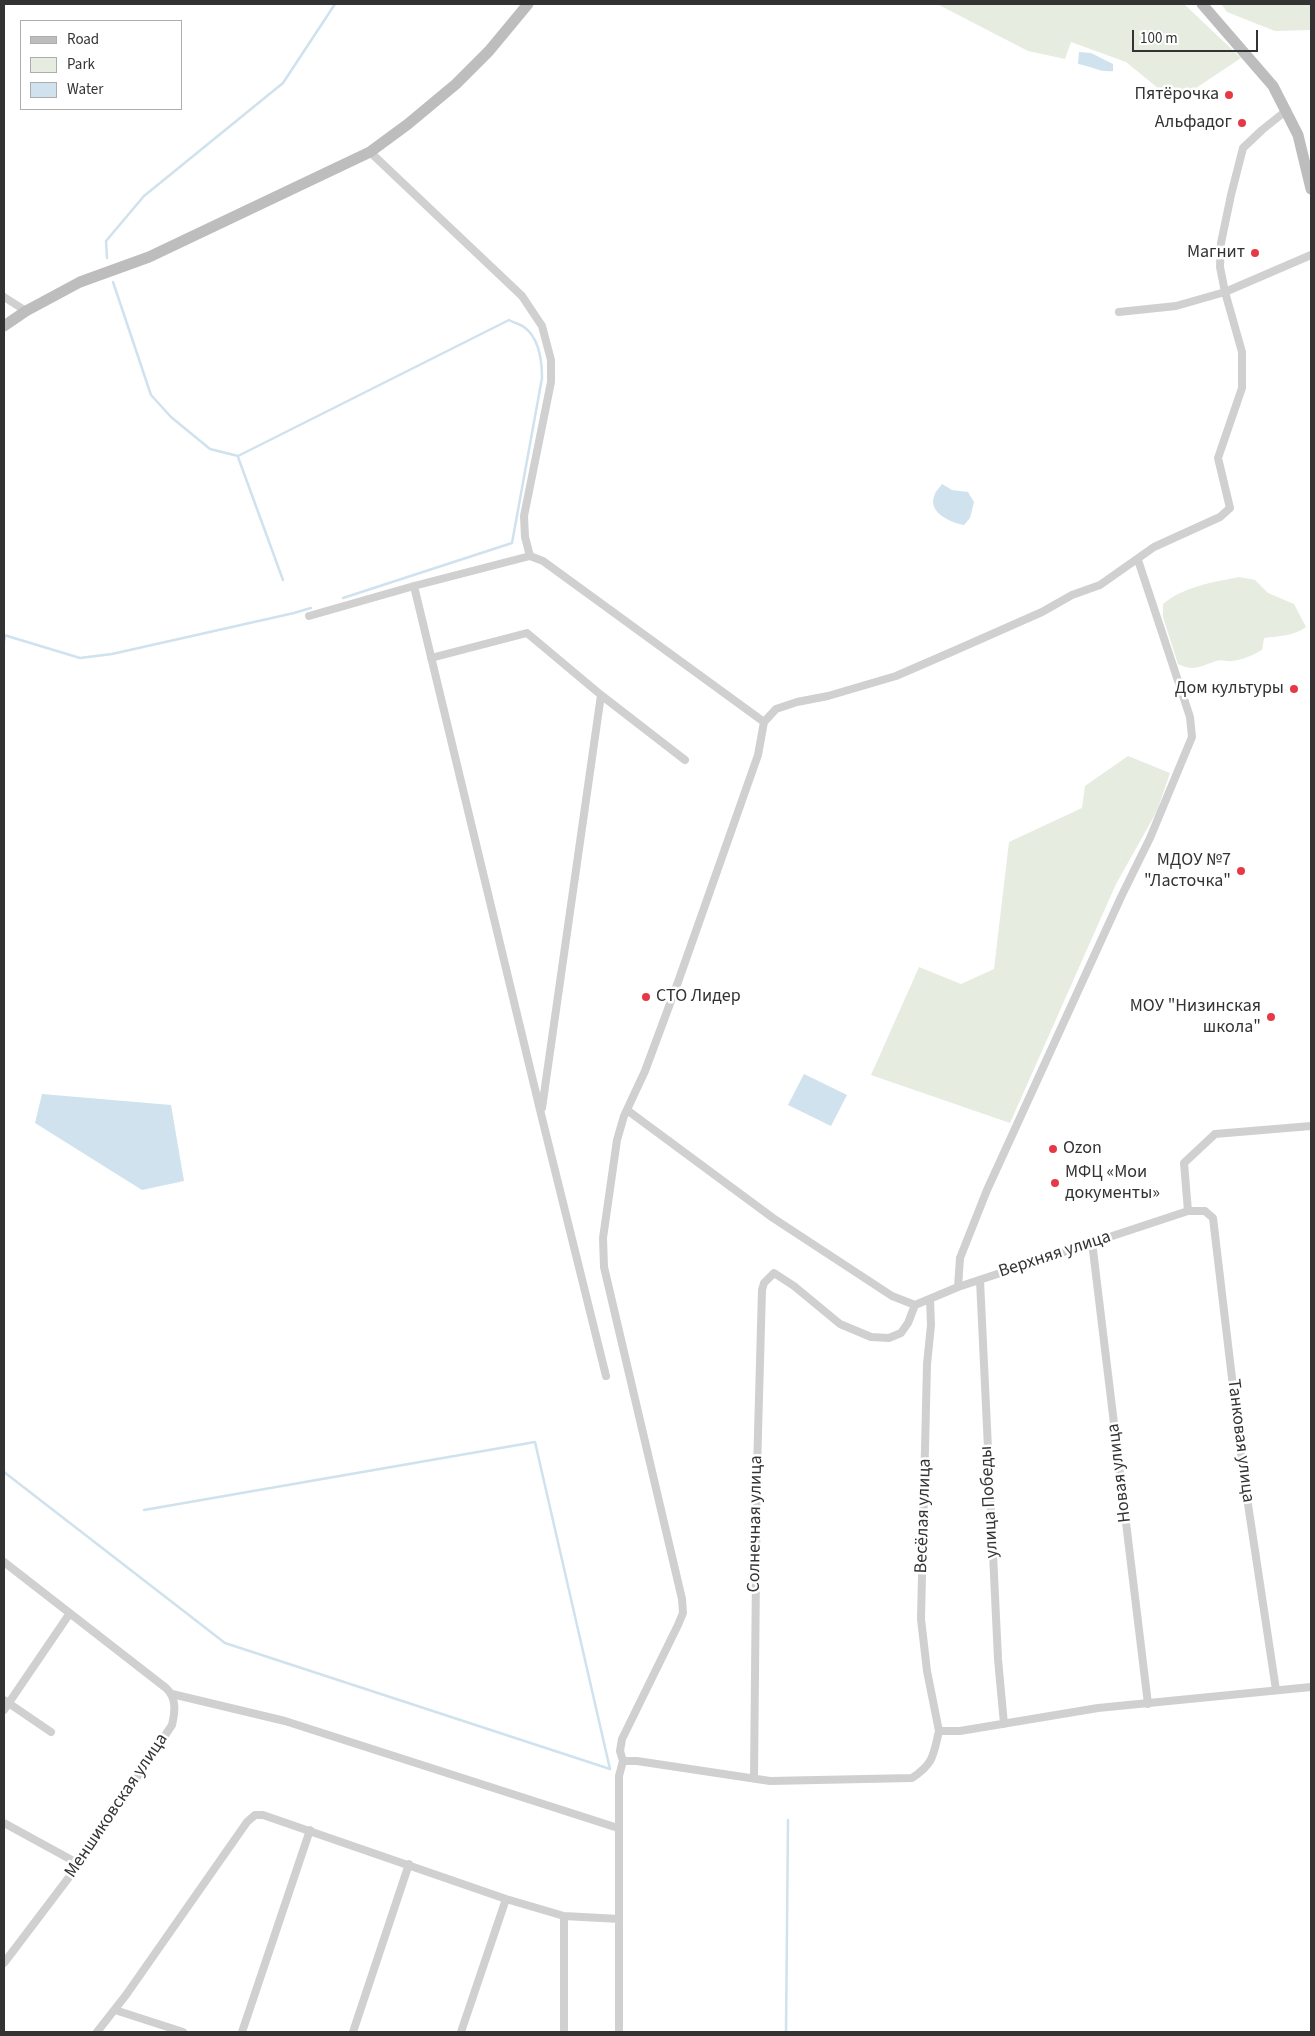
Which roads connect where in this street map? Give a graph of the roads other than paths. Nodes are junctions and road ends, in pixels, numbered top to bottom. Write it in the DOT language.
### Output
graph roads {
  1 [pos="528,4"];
  2 [pos="1202,4"];
  3 [pos="1287,110"];
  4 [pos="370,152"];
  5 [pos="1311,189"];
  6 [pos="1311,255"];
  7 [pos="1224,292"];
  8 [pos="4,297"];
  9 [pos="26,310"];
  10 [pos="1119,312"];
  11 [pos="4,326"];
  12 [pos="530,556"];
  13 [pos="1138,560"];
  14 [pos="414,586"];
  15 [pos="309,616"];
  16 [pos="431,658"];
  17 [pos="601,695"];
  18 [pos="764,722"];
  19 [pos="685,760"];
  20 [pos="627,1110"];
  21 [pos="541,1114"];
  22 [pos="1311,1126"];
  23 [pos="1188,1211"];
  24 [pos="1092,1242"];
  25 [pos="980,1280"];
  26 [pos="958,1287"];
  27 [pos="930,1299"];
  28 [pos="915,1305"];
  29 [pos="606,1376"];
  30 [pos="4,1562"];
  31 [pos="70,1613"];
  32 [pos="1311,1687"];
  33 [pos="1276,1690"];
  34 [pos="172,1694"];
  35 [pos="5,1704"];
  36 [pos="1148,1704"];
  37 [pos="1004,1724"];
  38 [pos="939,1731"];
  39 [pos="51,1732"];
  40 [pos="624,1762"];
  41 [pos="754,1778"];
  42 [pos="4,1823"];
  43 [pos="618,1828"];
  44 [pos="310,1830"];
  45 [pos="79,1864"];
  46 [pos="409,1864"];
  47 [pos="506,1899"];
  48 [pos="564,1916"];
  49 [pos="619,1919"];
  50 [pos="4,1963"];
  51 [pos="114,2010"];
  52 [pos="97,2032"];
  53 [pos="183,2032"];
  54 [pos="242,2032"];
  55 [pos="353,2032"];
  56 [pos="461,2032"];
  57 [pos="564,2032"];
  58 [pos="619,2032"];
  1 -- 4 [label="street"];
  2 -- 3 [label="street"];
  3 -- 5 [label="street"];
  3 -- 7 [label="street"];
  4 -- 9 [label="street"];
  4 -- 12 [label="street"];
  6 -- 7 [label="street"];
  7 -- 10 [label="street"];
  7 -- 13 [label="street"];
  8 -- 9 [label="street"];
  9 -- 11 [label="street"];
  12 -- 14 [label="street"];
  12 -- 18 [label="street"];
  13 -- 18 [label="street"];
  13 -- 26 [label="street"];
  14 -- 15 [label="street"];
  14 -- 16 [label="street"];
  16 -- 17 [label="street"];
  16 -- 21 [label="street"];
  17 -- 19 [label="street"];
  17 -- 21 [label="street"];
  18 -- 20 [label="street"];
  20 -- 28 [label="street"];
  20 -- 40 [label="street"];
  21 -- 29 [label="street"];
  22 -- 23 [label="street"];
  23 -- 24 [label="street, Верхняя улица"];
  23 -- 33 [label="street, Танковая улица"];
  24 -- 25 [label="street, Верхняя улица"];
  24 -- 36 [label="street, Новая улица"];
  25 -- 26 [label="street, Верхняя улица"];
  25 -- 37 [label="street, улица Победы"];
  26 -- 27 [label="street, Верхняя улица"];
  27 -- 28 [label="street, Верхняя улица"];
  27 -- 38 [label="street, Весёлая улица"];
  28 -- 41 [label="street, Солнечная улица"];
  30 -- 31 [label="street"];
  31 -- 34 [label="street"];
  31 -- 35 [label="street"];
  32 -- 33 [label="street"];
  33 -- 36 [label="street"];
  34 -- 43 [label="street"];
  34 -- 45 [label="street, Меншиковская улица"];
  35 -- 39 [label="street"];
  36 -- 37 [label="street"];
  37 -- 38 [label="street"];
  38 -- 41 [label="street"];
  40 -- 41 [label="street"];
  40 -- 43 [label="street"];
  42 -- 45 [label="street"];
  43 -- 49 [label="street"];
  44 -- 46 [label="street"];
  44 -- 51 [label="street"];
  44 -- 54 [label="street"];
  45 -- 50 [label="street, Меншиковская улица"];
  46 -- 47 [label="street"];
  46 -- 55 [label="street"];
  47 -- 48 [label="street"];
  47 -- 56 [label="street"];
  48 -- 49 [label="street"];
  48 -- 57 [label="street"];
  49 -- 58 [label="street"];
  51 -- 52 [label="street"];
  51 -- 53 [label="street"];
}
